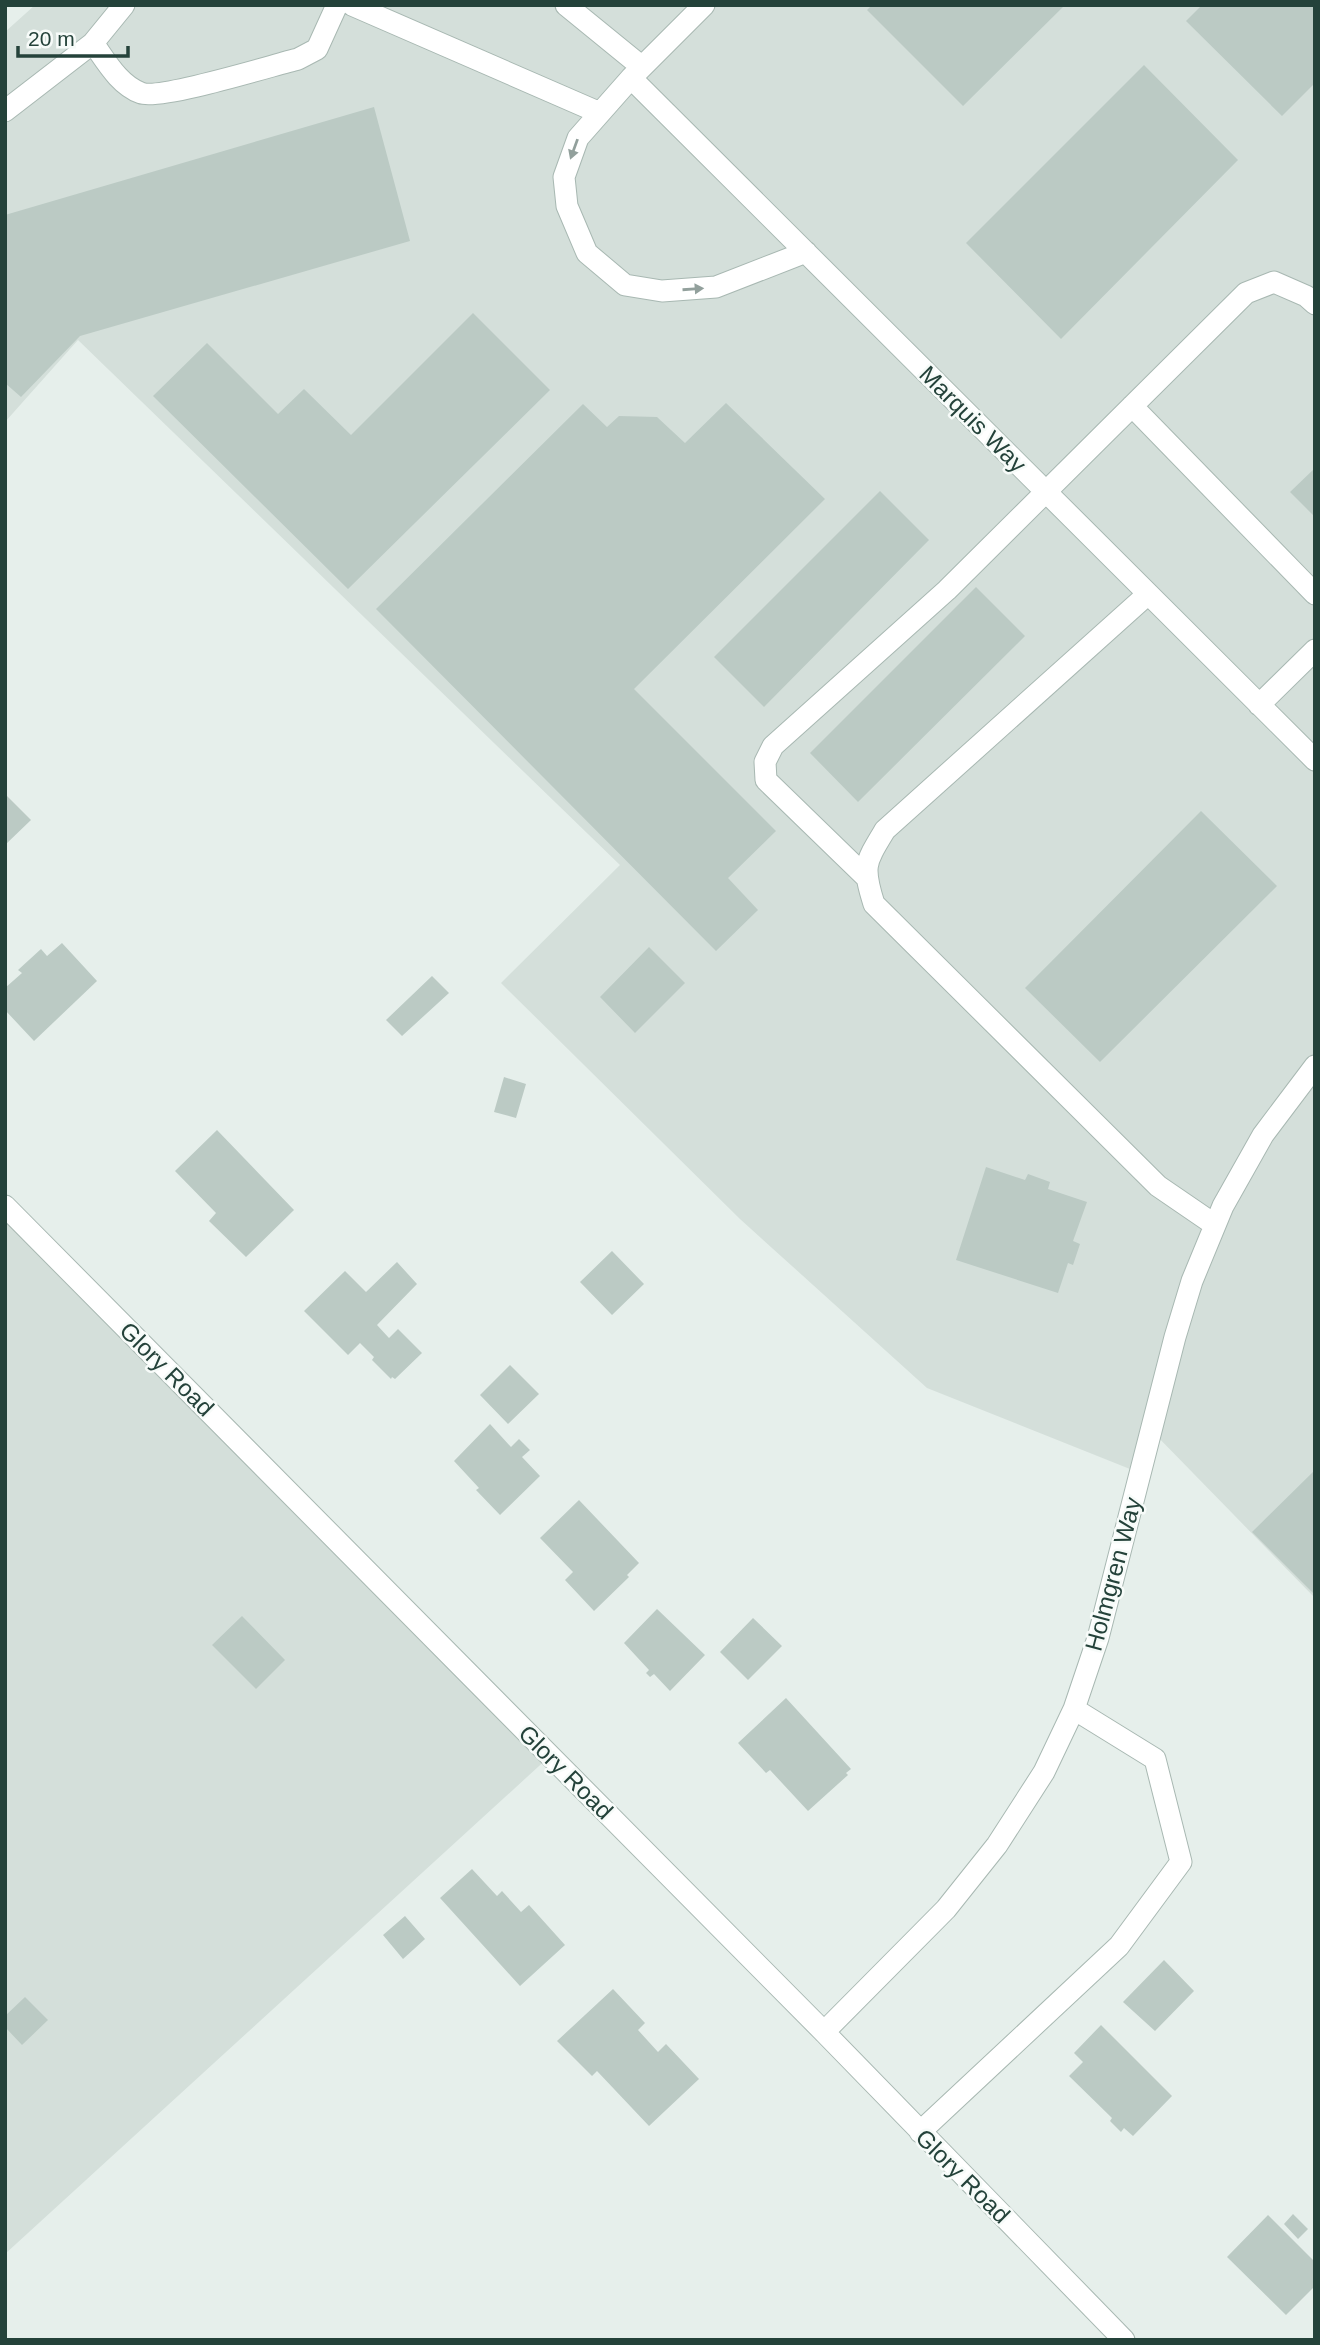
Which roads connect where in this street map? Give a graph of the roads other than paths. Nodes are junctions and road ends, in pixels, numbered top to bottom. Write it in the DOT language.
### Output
graph roads {
  1 [pos="124,5"];
  2 [pos="337,5"];
  3 [pos="352,5"];
  4 [pos="566,5"];
  5 [pos="704,5"];
  6 [pos="93,43"];
  7 [pos="637,72"];
  8 [pos="5,111"];
  9 [pos="600,113"];
  10 [pos="806,252"];
  11 [pos="1315,304"];
  12 [pos="1132,406"];
  13 [pos="1045,491"];
  14 [pos="1148,594"];
  15 [pos="1315,594"];
  16 [pos="1315,650"];
  17 [pos="1259,705"];
  18 [pos="1315,761"];
  19 [pos="866,877"];
  20 [pos="1315,1066"];
  21 [pos="5,1206"];
  22 [pos="1215,1225"];
  23 [pos="1074,1709"];
  24 [pos="824,2032"];
  25 [pos="920,2132"];
  26 [pos="1124,2340"];
  1 -- 6 [label="street"];
  2 -- 6 [label="street"];
  3 -- 9 [label="street"];
  4 -- 7 [label="street, Marquis Way"];
  5 -- 7 [label="street"];
  6 -- 8 [label="street"];
  7 -- 9 [label="street"];
  7 -- 10 [label="street, Marquis Way"];
  9 -- 10 [label="street, one-way"];
  10 -- 13 [label="street, Marquis Way"];
  11 -- 12 [label="street"];
  12 -- 13 [label="street"];
  12 -- 15 [label="street"];
  13 -- 14 [label="street, Marquis Way"];
  13 -- 19 [label="street"];
  14 -- 17 [label="street, Marquis Way"];
  14 -- 19 [label="street"];
  16 -- 17 [label="street"];
  17 -- 18 [label="street, Marquis Way"];
  19 -- 22 [label="street"];
  20 -- 22 [label="street, Holmgren Way"];
  21 -- 24 [label="street, Glory Road"];
  22 -- 23 [label="street, Holmgren Way"];
  23 -- 24 [label="street, Holmgren Way"];
  23 -- 25 [label="street"];
  24 -- 25 [label="street, Glory Road"];
  25 -- 26 [label="street, Glory Road"];
}
